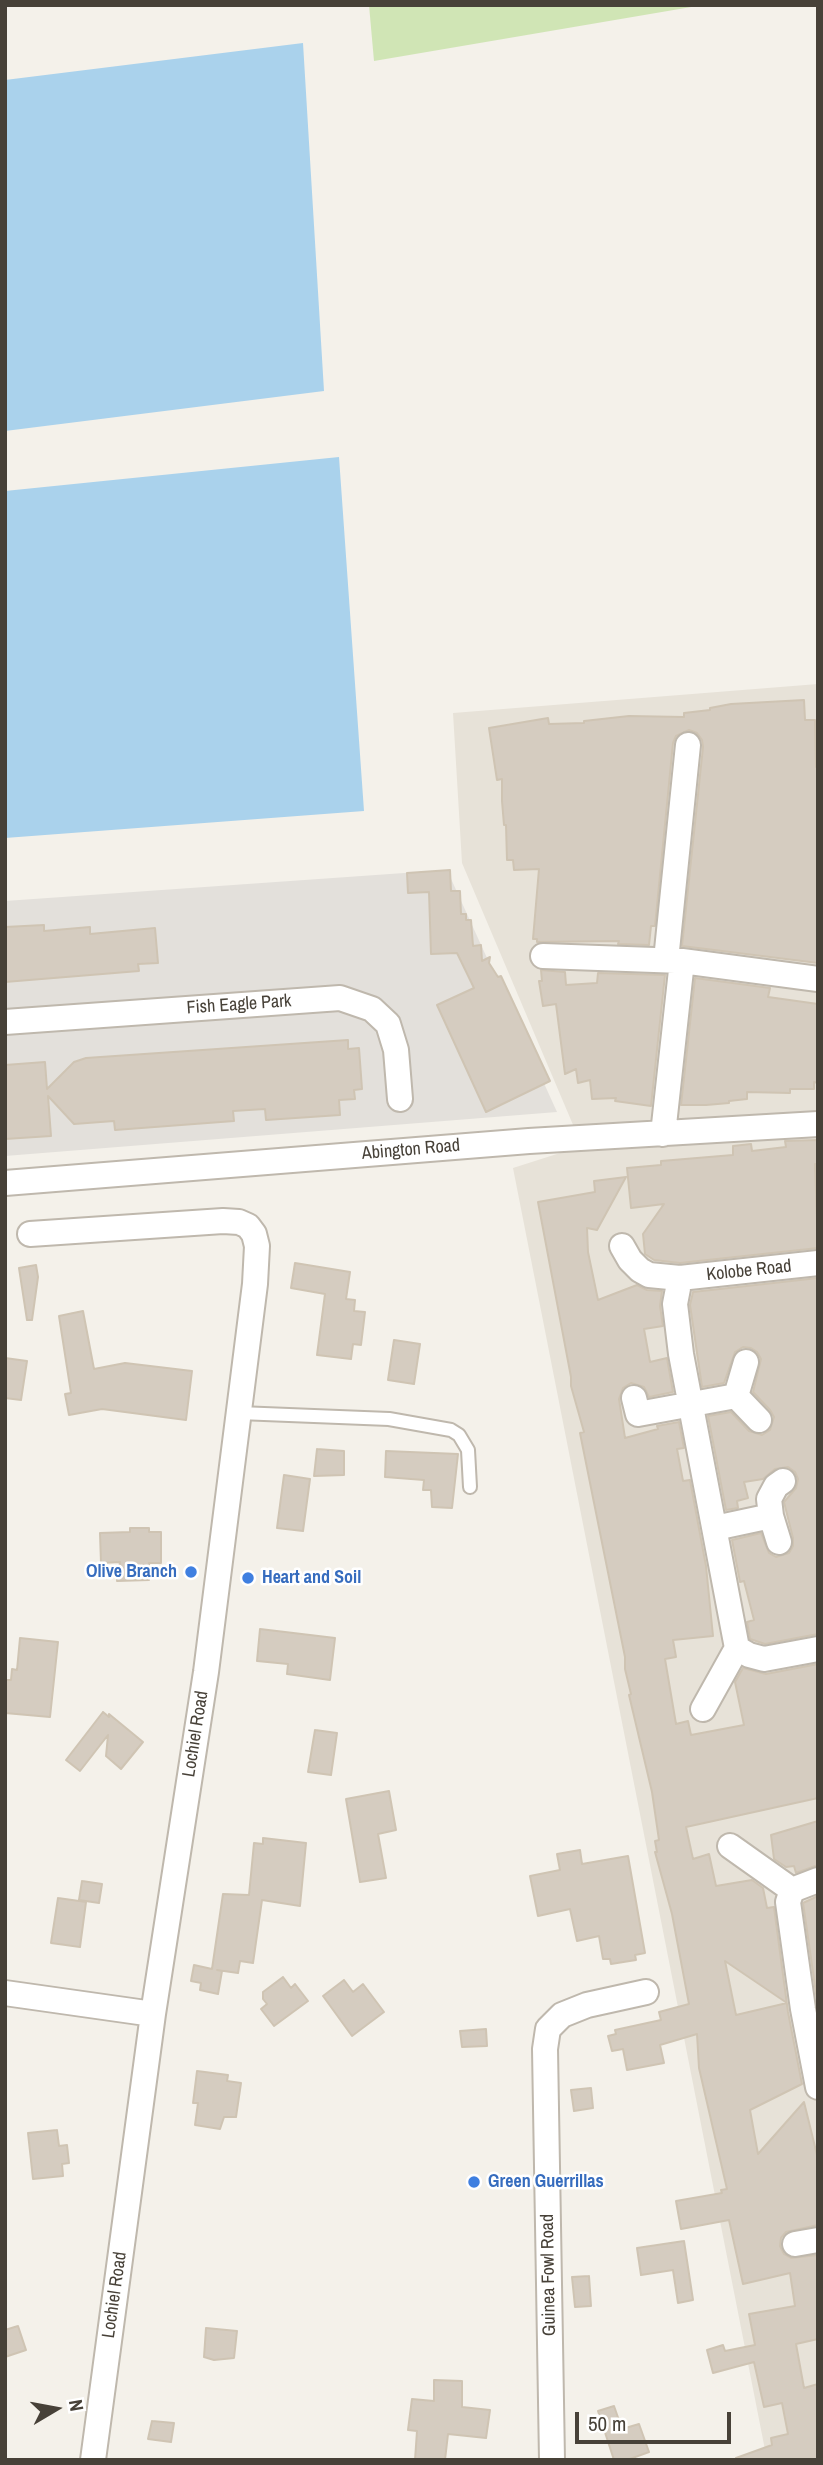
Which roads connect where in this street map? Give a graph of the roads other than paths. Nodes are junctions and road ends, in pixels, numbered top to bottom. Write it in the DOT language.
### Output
graph roads {
  1 [pos="688,745"];
  2 [pos="543,956"];
  3 [pos="674,961"];
  4 [pos="818,979"];
  5 [pos="5,1022"];
  6 [pos="400,1099"];
  7 [pos="818,1124"];
  8 [pos="663,1134"];
  9 [pos="5,1183"];
  10 [pos="30,1234"];
  11 [pos="622,1246"];
  12 [pos="818,1263"];
  13 [pos="680,1278"];
  14 [pos="746,1362"];
  15 [pos="736,1396"];
  16 [pos="691,1404"];
  17 [pos="239,1413"];
  18 [pos="638,1413"];
  19 [pos="760,1420"];
  20 [pos="783,1481"];
  21 [pos="470,1487"];
  22 [pos="771,1516"];
  23 [pos="715,1528"];
  24 [pos="779,1542"];
  25 [pos="737,1648"];
  26 [pos="818,1649"];
  27 [pos="703,1709"];
  28 [pos="730,1846"];
  29 [pos="818,1880"];
  30 [pos="792,1890"];
  31 [pos="646,1992"];
  32 [pos="5,1993"];
  33 [pos="153,2014"];
  34 [pos="818,2087"];
  35 [pos="93,2460"];
  36 [pos="552,2460"];
  1 -- 3 [label="street"];
  2 -- 3 [label="street"];
  3 -- 4 [label="street"];
  3 -- 8 [label="street"];
  5 -- 6 [label="street, Fish Eagle Park"];
  7 -- 8 [label="street, Abington Road"];
  8 -- 9 [label="street, Abington Road"];
  10 -- 17 [label="street, Lochiel Road"];
  11 -- 13 [label="street, Kolobe Road"];
  12 -- 13 [label="street, Kolobe Road"];
  13 -- 16 [label="street"];
  14 -- 15 [label="street"];
  15 -- 16 [label="street"];
  15 -- 19 [label="street"];
  16 -- 18 [label="street"];
  16 -- 23 [label="street"];
  17 -- 21 [label="lane"];
  17 -- 33 [label="street, Lochiel Road"];
  20 -- 22 [label="street"];
  22 -- 23 [label="street"];
  22 -- 24 [label="street"];
  23 -- 25 [label="street"];
  25 -- 26 [label="street"];
  25 -- 27 [label="street"];
  28 -- 30 [label="street"];
  29 -- 30 [label="street"];
  30 -- 34 [label="street"];
  31 -- 36 [label="street, Guinea Fowl Road"];
  32 -- 33 [label="street"];
  33 -- 35 [label="street, Lochiel Road"];
}
